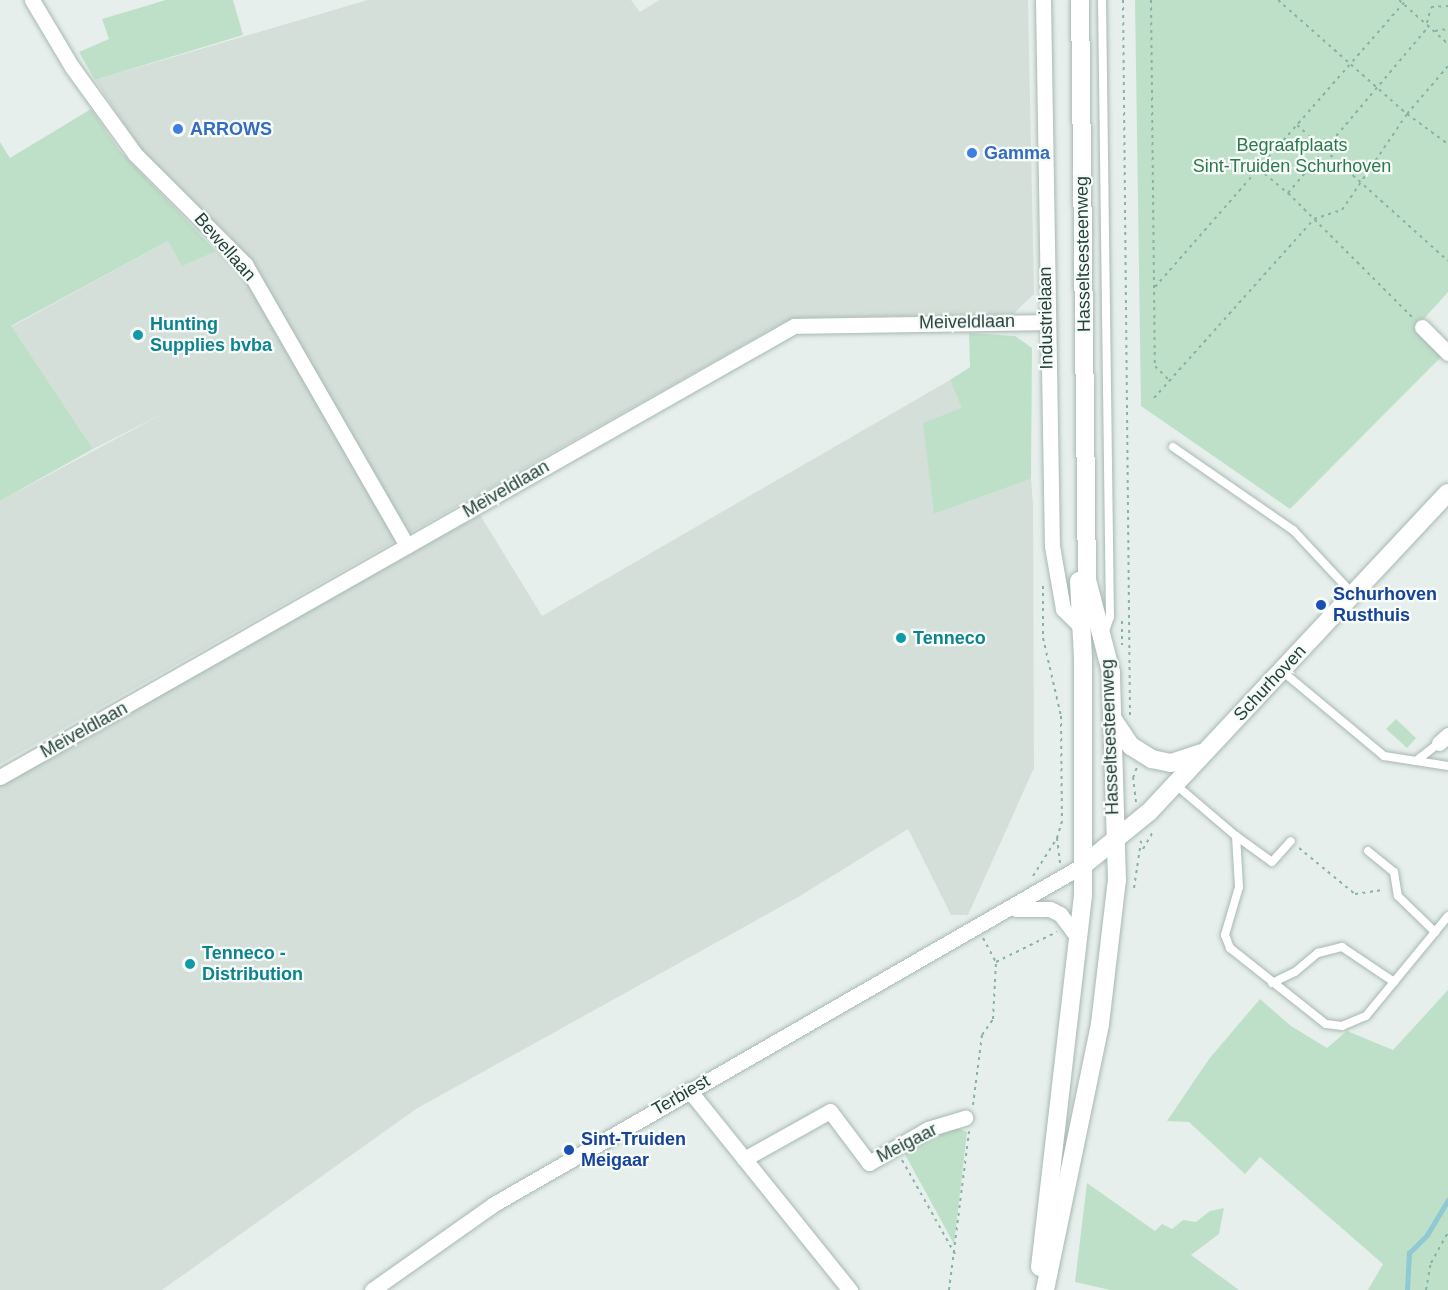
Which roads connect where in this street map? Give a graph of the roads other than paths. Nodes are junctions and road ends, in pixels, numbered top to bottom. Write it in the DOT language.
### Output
graph roads {
  1 [pos="32,0"];
  2 [pos="1043,0"];
  3 [pos="1071,0"];
  4 [pos="1080,0"];
  5 [pos="1102,0"];
  6 [pos="1046,321"];
  7 [pos="1422,327"];
  8 [pos="1448,353"];
  9 [pos="1173,447"];
  10 [pos="1448,493"];
  11 [pos="407,546"];
  12 [pos="1352,593"];
  13 [pos="1081,627"];
  14 [pos="1102,638"];
  15 [pos="1282,670"];
  16 [pos="1111,718"];
  17 [pos="1444,739"];
  18 [pos="1205,752"];
  19 [pos="1416,761"];
  20 [pos="1448,766"];
  21 [pos="0,777"];
  22 [pos="1175,784"];
  23 [pos="1236,836"];
  24 [pos="1115,841"];
  25 [pos="1291,841"];
  26 [pos="1368,851"];
  27 [pos="1085,864"];
  28 [pos="999,915"];
  29 [pos="1448,916"];
  30 [pos="1435,932"];
  31 [pos="1071,938"];
  32 [pos="1394,982"];
  33 [pos="1272,984"];
  34 [pos="689,1090"];
  35 [pos="969,1118"];
  36 [pos="744,1159"];
  37 [pos="372,1290"];
  38 [pos="850,1290"];
  39 [pos="1039,1290"];
  40 [pos="1045,1290"];
  1 -- 11 [label="street, Bewellaan"];
  2 -- 6 [label="street, Industrielaan"];
  3 -- 13 [label="main road, Hasseltsesteenweg"];
  4 -- 14 [label="main road, Hasseltsesteenweg"];
  5 -- 14 [label="lane"];
  6 -- 11 [label="street, Meiveldlaan"];
  6 -- 13 [label="street, Industrielaan"];
  7 -- 8 [label="street"];
  9 -- 12 [label="lane"];
  10 -- 12 [label="main road, Schurhoven"];
  11 -- 21 [label="street, Meiveldlaan"];
  12 -- 15 [label="main road, Schurhoven"];
  13 -- 27 [label="main road, Hasseltsesteenweg"];
  14 -- 16 [label="main road, Hasseltsesteenweg"];
  15 -- 18 [label="main road, Schurhoven"];
  15 -- 19 [label="lane"];
  16 -- 18 [label="main road"];
  16 -- 24 [label="main road, Hasseltsesteenweg"];
  17 -- 19 [label="lane"];
  18 -- 22 [label="main road, Schurhoven"];
  19 -- 20 [label="lane"];
  22 -- 23 [label="lane"];
  22 -- 24 [label="main road, Schurhoven"];
  23 -- 25 [label="lane"];
  23 -- 33 [label="lane"];
  24 -- 27 [label="main road, Schurhoven"];
  24 -- 40 [label="main road, Hasseltsesteenweg"];
  26 -- 30 [label="lane"];
  27 -- 28 [label="street, Terbiest"];
  27 -- 31 [label="main road, Hasseltsesteenweg"];
  28 -- 31 [label="street, Terbiest"];
  28 -- 34 [label="street, Terbiest"];
  29 -- 30 [label="lane"];
  30 -- 32 [label="lane"];
  31 -- 39 [label="main road, Hasseltsesteenweg"];
  32 -- 33 [label="lane"];
  32 -- 33 [label="lane"];
  34 -- 36 [label="street"];
  34 -- 37 [label="street, Terbiest"];
  35 -- 36 [label="street, Meigaar"];
  36 -- 38 [label="street"];
}
